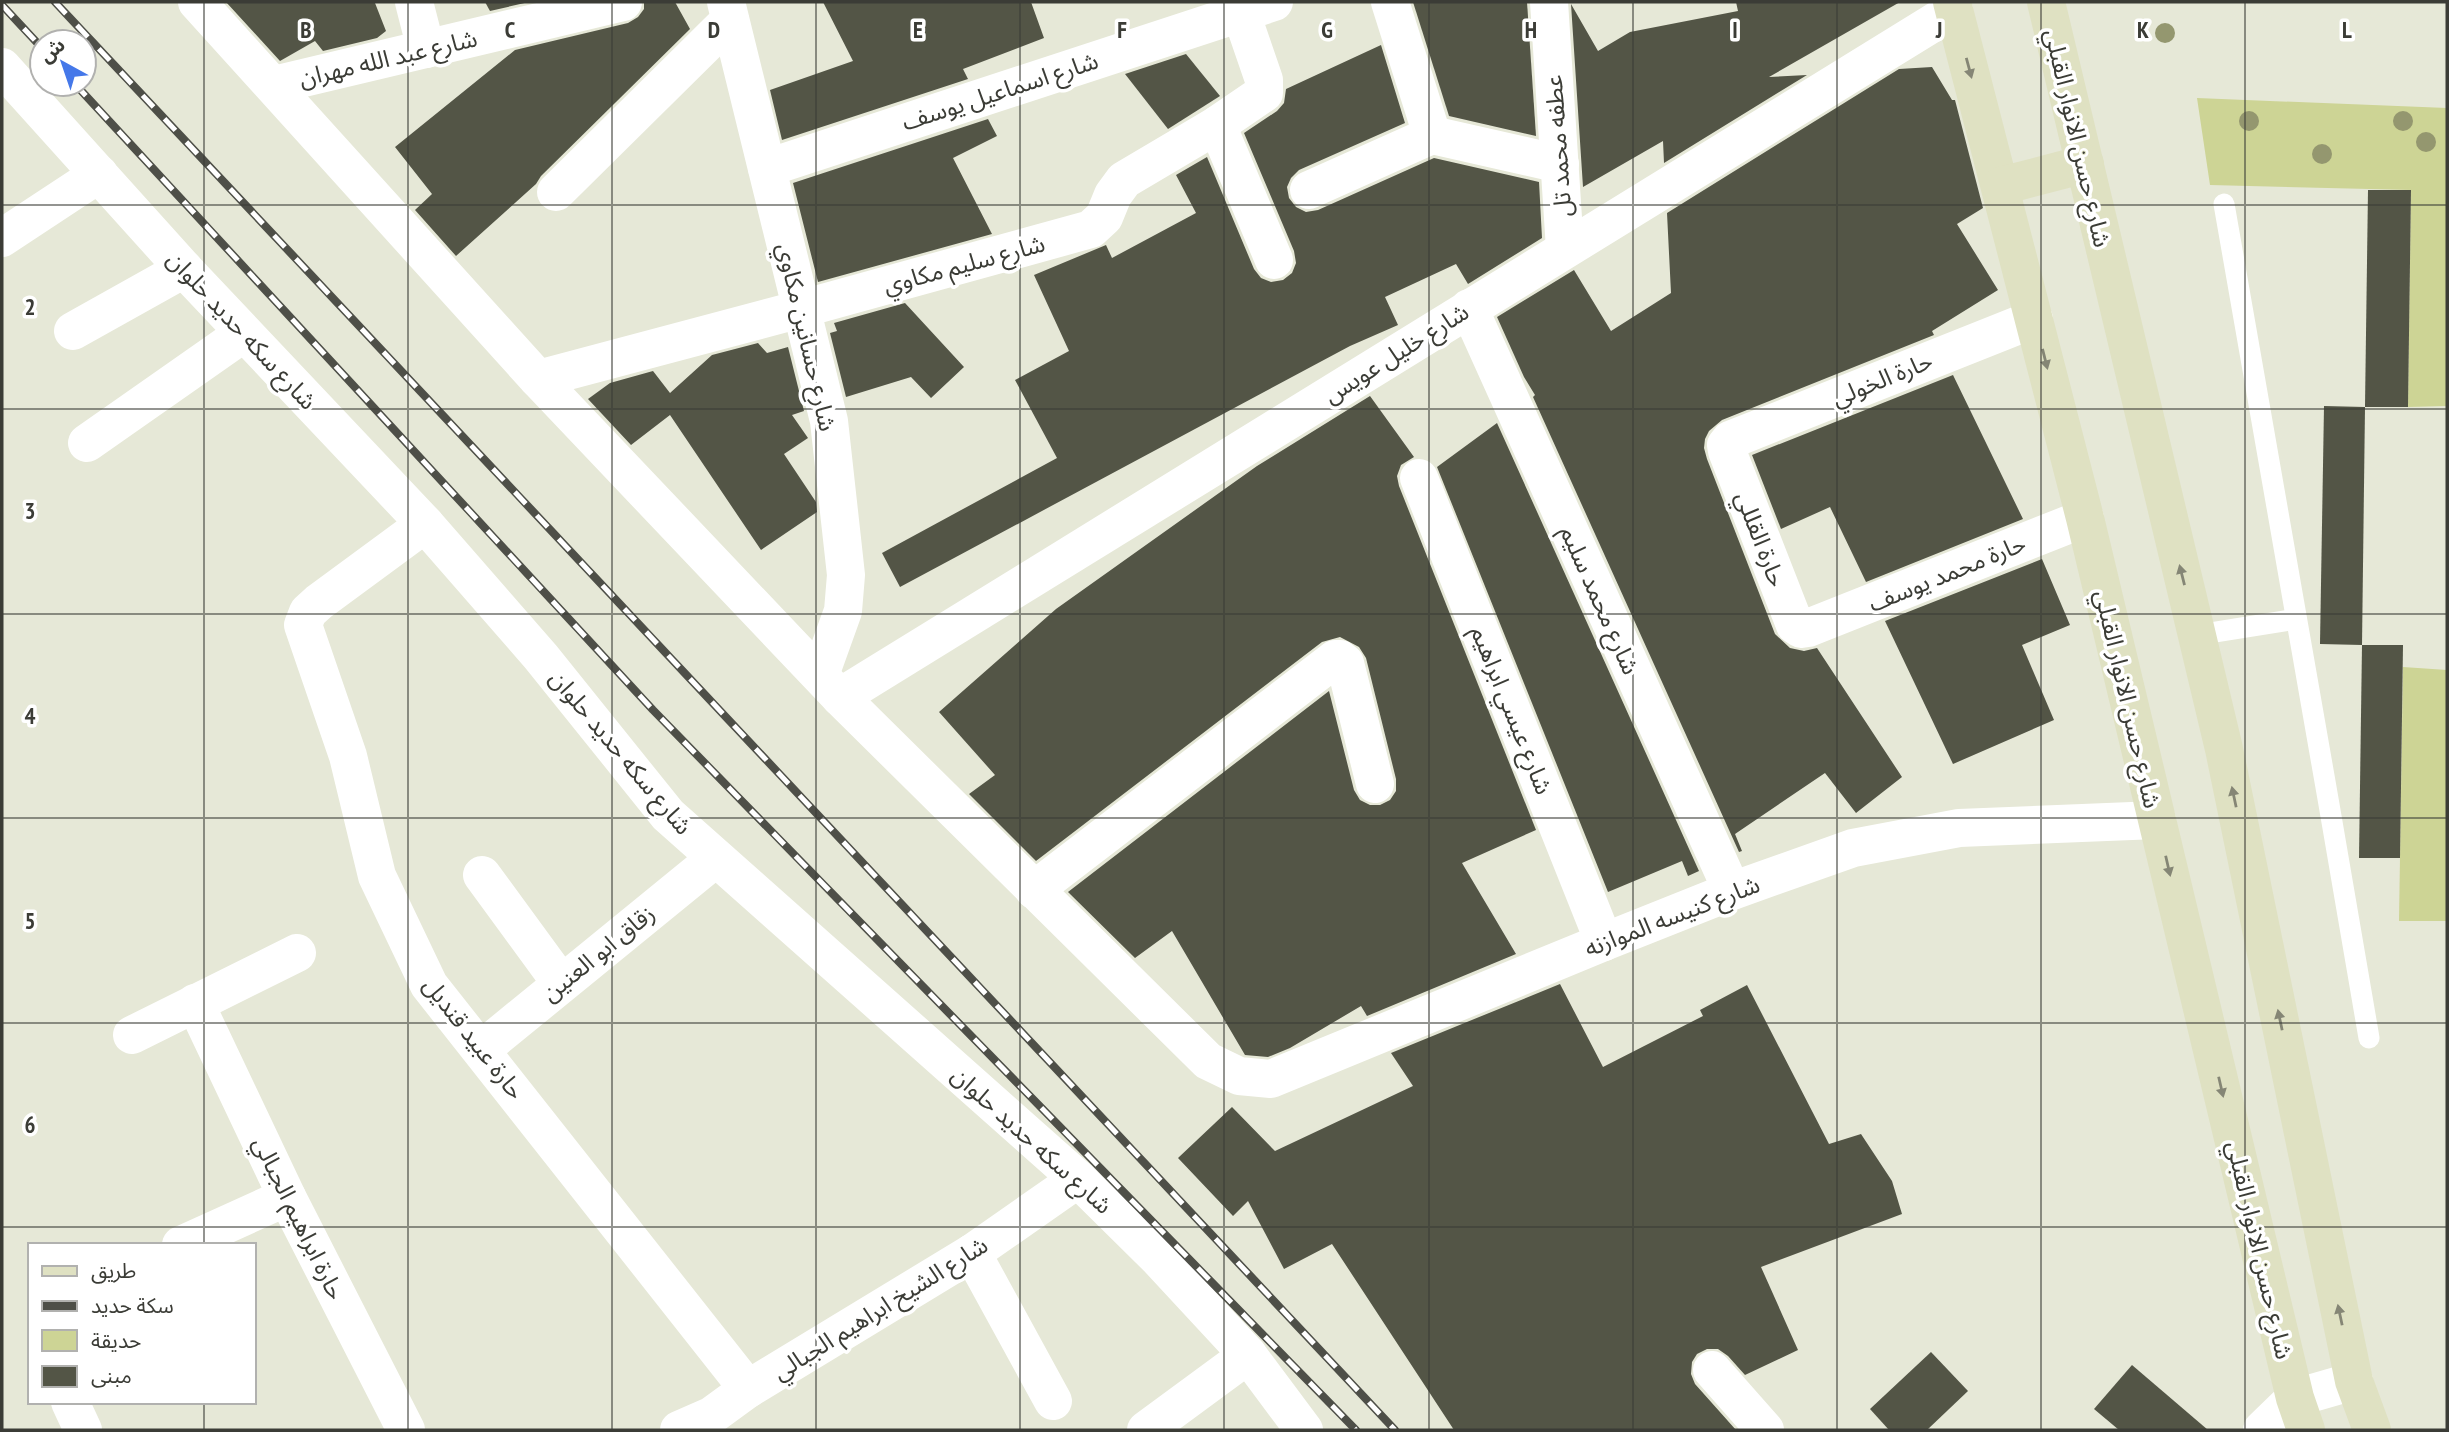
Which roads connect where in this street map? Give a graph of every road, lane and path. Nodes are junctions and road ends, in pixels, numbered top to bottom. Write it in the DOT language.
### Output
graph roads {
  1 [pos="197,2"];
  2 [pos="414,2"];
  3 [pos="623,2"];
  4 [pos="1390,2"];
  5 [pos="1549,2"];
  6 [pos="2046,2"];
  7 [pos="1953,6"];
  8 [pos="1257,7"];
  9 [pos="728,11"];
  10 [pos="426,49"];
  11 [pos="2,67"];
  12 [pos="274,85"];
  13 [pos="1216,125"];
  14 [pos="1432,135"];
  15 [pos="1560,164"];
  16 [pos="2085,164"];
  17 [pos="767,167"];
  18 [pos="99,174"];
  19 [pos="2001,186"];
  20 [pos="1309,190"];
  21 [pos="555,192"];
  22 [pos="2224,204"];
  23 [pos="2,238"];
  24 [pos="1565,249"];
  25 [pos="1274,260"];
  26 [pos="184,269"];
  27 [pos="1469,308"];
  28 [pos="801,309"];
  29 [pos="2034,319"];
  30 [pos="73,331"];
  31 [pos="244,333"];
  32 [pos="538,379"];
  33 [pos="1730,440"];
  34 [pos="87,443"];
  35 [pos="1419,478"];
  36 [pos="2085,518"];
  37 [pos="425,524"];
  38 [pos="2296,620"];
  39 [pos="1808,628"];
  40 [pos="2197,635"];
  41 [pos="830,686"];
  42 [pos="1374,784"];
  43 [pos="2157,820"];
  44 [pos="716,858"];
  45 [pos="482,875"];
  46 [pos="1034,890"];
  47 [pos="1732,891"];
  48 [pos="1604,942"];
  49 [pos="298,953"];
  50 [pos="561,983"];
  51 [pos="195,1003"];
  52 [pos="132,1035"];
  53 [pos="2369,1038"];
  54 [pos="482,1049"];
  55 [pos="1078,1179"];
  56 [pos="287,1197"];
  57 [pos="185,1243"];
  58 [pos="972,1253"];
  59 [pos="1248,1355"];
  60 [pos="1712,1370"];
  61 [pos="2354,1381"];
  62 [pos="748,1389"];
  63 [pos="1053,1401"];
  64 [pos="71,1404"];
  65 [pos="2300,1414"];
  66 [pos="704,1426"];
  67 [pos="83,1430"];
  68 [pos="406,1430"];
  69 [pos="1146,1430"];
  70 [pos="1304,1430"];
  71 [pos="1765,1430"];
  72 [pos="2262,1430"];
  73 [pos="2372,1430"];
  1 -- 12 [label="street"];
  2 -- 10 [label="street"];
  3 -- 10 [label="street, شارع عبد الله مهران"];
  4 -- 14 [label="street"];
  5 -- 15 [label="street, عطفه محمد تل"];
  6 -- 16 [label="main road, شارع حسن الانوار القبلي"];
  7 -- 19 [label="main road, شارع حسن الانوار القبلي, one-way"];
  7 -- 24 [label="street, شارع خليل عويس"];
  8 -- 13 [label="street, شارع سليم مكاوي"];
  8 -- 17 [label="street, شارع اسماعيل يوسف"];
  9 -- 17 [label="street, شارع حسانين مكاوي"];
  9 -- 21 [label="street"];
  10 -- 12 [label="street, شارع عبد الله مهران"];
  11 -- 18 [label="street, شارع سكه حديد حلوان"];
  12 -- 32 [label="street"];
  13 -- 25 [label="street"];
  13 -- 28 [label="street, شارع سليم مكاوي"];
  14 -- 15 [label="street"];
  14 -- 20 [label="street"];
  15 -- 24 [label="street, عطفه محمد تل"];
  16 -- 19 [label="main road"];
  40 -- 16 [label="main road, شارع حسن الانوار القبلي, one-way"];
  17 -- 28 [label="street, شارع حسانين مكاوي"];
  18 -- 23 [label="street"];
  18 -- 26 [label="street, شارع سكه حديد حلوان"];
  19 -- 29 [label="main road, شارع حسن الانوار القبلي"];
  22 -- 38 [label="lane"];
  24 -- 27 [label="street, شارع خليل عويس"];
  26 -- 30 [label="street"];
  26 -- 31 [label="street, شارع سكه حديد حلوان"];
  27 -- 41 [label="street, شارع خليل عويس"];
  27 -- 47 [label="street, شارع محمد سليم"];
  28 -- 32 [label="street, شارع سليم مكاوي"];
  28 -- 41 [label="street, شارع حسانين مكاوي"];
  29 -- 33 [label="street, حارة الخولي"];
  29 -- 36 [label="main road, شارع حسن الانوار القبلي, one-way"];
  31 -- 34 [label="street"];
  31 -- 37 [label="street, شارع سكه حديد حلوان"];
  32 -- 41 [label="street"];
  33 -- 39 [label="street, حارة القللي"];
  35 -- 48 [label="street, شارع عيسي ابراهيم"];
  36 -- 39 [label="street, حارة محمد يوسف"];
  36 -- 43 [label="main road, شارع حسن الانوار القبلي"];
  37 -- 44 [label="street, شارع سكه حديد حلوان"];
  37 -- 54 [label="street, حارة عبيد قنديل"];
  38 -- 40 [label="lane"];
  38 -- 53 [label="lane"];
  61 -- 40 [label="main road, شارع حسن الانوار القبلي, one-way"];
  41 -- 46 [label="street"];
  42 -- 46 [label="street"];
  43 -- 47 [label="street, شارع كنيسه الموازنه"];
  43 -- 65 [label="main road, شارع حسن الانوار القبلي, one-way"];
  44 -- 50 [label="street, زقاق ابو العنين"];
  44 -- 55 [label="street, شارع سكه حديد حلوان"];
  45 -- 50 [label="street"];
  46 -- 48 [label="street, شارع كنيسه الموازنه"];
  47 -- 48 [label="street, شارع كنيسه الموازنه"];
  49 -- 51 [label="street"];
  50 -- 54 [label="street, زقاق ابو العنين"];
  51 -- 52 [label="street"];
  51 -- 56 [label="street, حارة ابراهيم الجبالي"];
  54 -- 62 [label="street, حارة عبيد قنديل"];
  55 -- 58 [label="street, شارع الشيخ ابراهيم الجبالي"];
  55 -- 59 [label="street, شارع سكه حديد حلوان"];
  56 -- 57 [label="street"];
  56 -- 68 [label="street, حارة ابراهيم الجبالي"];
  58 -- 62 [label="street, شارع الشيخ ابراهيم الجبالي"];
  58 -- 63 [label="street"];
  59 -- 69 [label="street"];
  59 -- 70 [label="street, شارع سكه حديد حلوان"];
  60 -- 71 [label="street"];
  61 -- 65 [label="street"];
  61 -- 73 [label="main road, شارع حسن الانوار القبلي"];
  62 -- 66 [label="street, شارع الشيخ ابراهيم الجبالي"];
  64 -- 67 [label="street"];
  65 -- 72 [label="street"];
}
